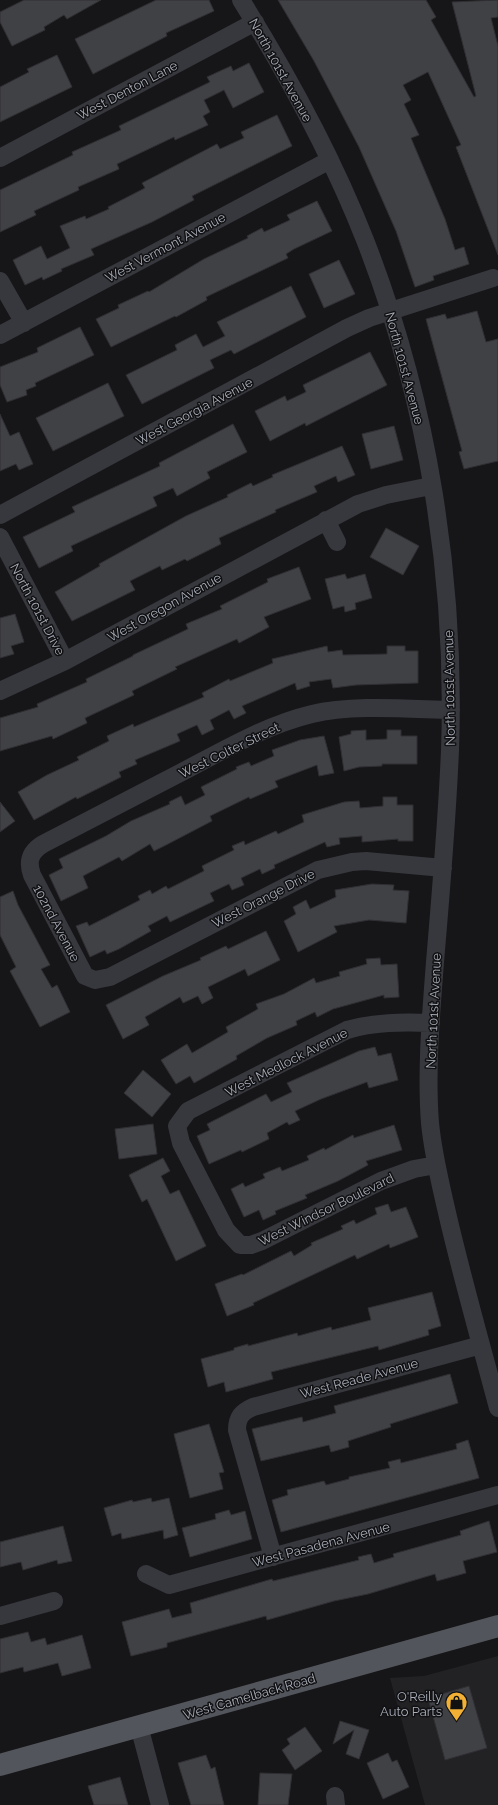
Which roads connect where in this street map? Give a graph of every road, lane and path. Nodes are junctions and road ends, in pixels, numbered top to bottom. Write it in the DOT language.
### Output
graph roads {
  1 [pos="241,0"];
  2 [pos="255,22"];
  3 [pos="0,158"];
  4 [pos="330,160"];
  5 [pos="493,278"];
  6 [pos="0,281"];
  7 [pos="390,311"];
  8 [pos="24,323"];
  9 [pos="0,335"];
  10 [pos="431,486"];
  11 [pos="0,515"];
  12 [pos="326,520"];
  13 [pos="0,537"];
  14 [pos="337,542"];
  15 [pos="65,661"];
  16 [pos="0,691"];
  17 [pos="451,710"];
  18 [pos="29,860"];
  19 [pos="443,868"];
  20 [pos="95,980"];
  21 [pos="430,1023"];
  22 [pos="436,1165"];
  23 [pos="240,1245"];
  24 [pos="481,1345"];
  25 [pos="498,1408"];
  26 [pos="498,1495"];
  27 [pos="273,1557"];
  28 [pos="146,1574"];
  29 [pos="54,1601"];
  30 [pos="0,1616"];
  31 [pos="498,1626"];
  32 [pos="138,1726"];
  33 [pos="0,1765"];
  34 [pos="160,1805"];
  1 -- 2 [label="street, North 101st Avenue"];
  2 -- 3 [label="street, West Denton Lane"];
  2 -- 4 [label="street, North 101st Avenue"];
  4 -- 7 [label="street, North 101st Avenue"];
  4 -- 8 [label="street, West Vermont Avenue"];
  5 -- 7 [label="street, West Georgia Avenue"];
  6 -- 8 [label="street"];
  7 -- 10 [label="street, North 101st Avenue"];
  7 -- 11 [label="street, West Georgia Avenue"];
  8 -- 9 [label="street, West Vermont Avenue"];
  10 -- 12 [label="street, West Oregon Avenue"];
  10 -- 17 [label="street, North 101st Avenue"];
  12 -- 14 [label="street"];
  12 -- 15 [label="street, West Oregon Avenue"];
  13 -- 15 [label="street, North 101st Drive"];
  15 -- 16 [label="street, West Oregon Avenue"];
  17 -- 18 [label="street, West Colter Street"];
  17 -- 19 [label="street, North 101st Avenue"];
  18 -- 20 [label="street, 102nd Avenue"];
  19 -- 20 [label="street, West Orange Drive"];
  19 -- 21 [label="street, North 101st Avenue"];
  21 -- 22 [label="street, North 101st Avenue"];
  21 -- 23 [label="street, West Medlock Avenue"];
  22 -- 23 [label="street, West Windsor Boulevard"];
  22 -- 24 [label="street, North 101st Avenue"];
  24 -- 25 [label="street, North 101st Avenue"];
  24 -- 27 [label="street, West Reade Avenue"];
  26 -- 27 [label="street, West Pasadena Avenue"];
  27 -- 28 [label="street, West Pasadena Avenue"];
  29 -- 30 [label="street"];
  31 -- 32 [label="main road, West Camelback Road"];
  32 -- 33 [label="main road, West Camelback Road"];
  32 -- 34 [label="street"];
}
